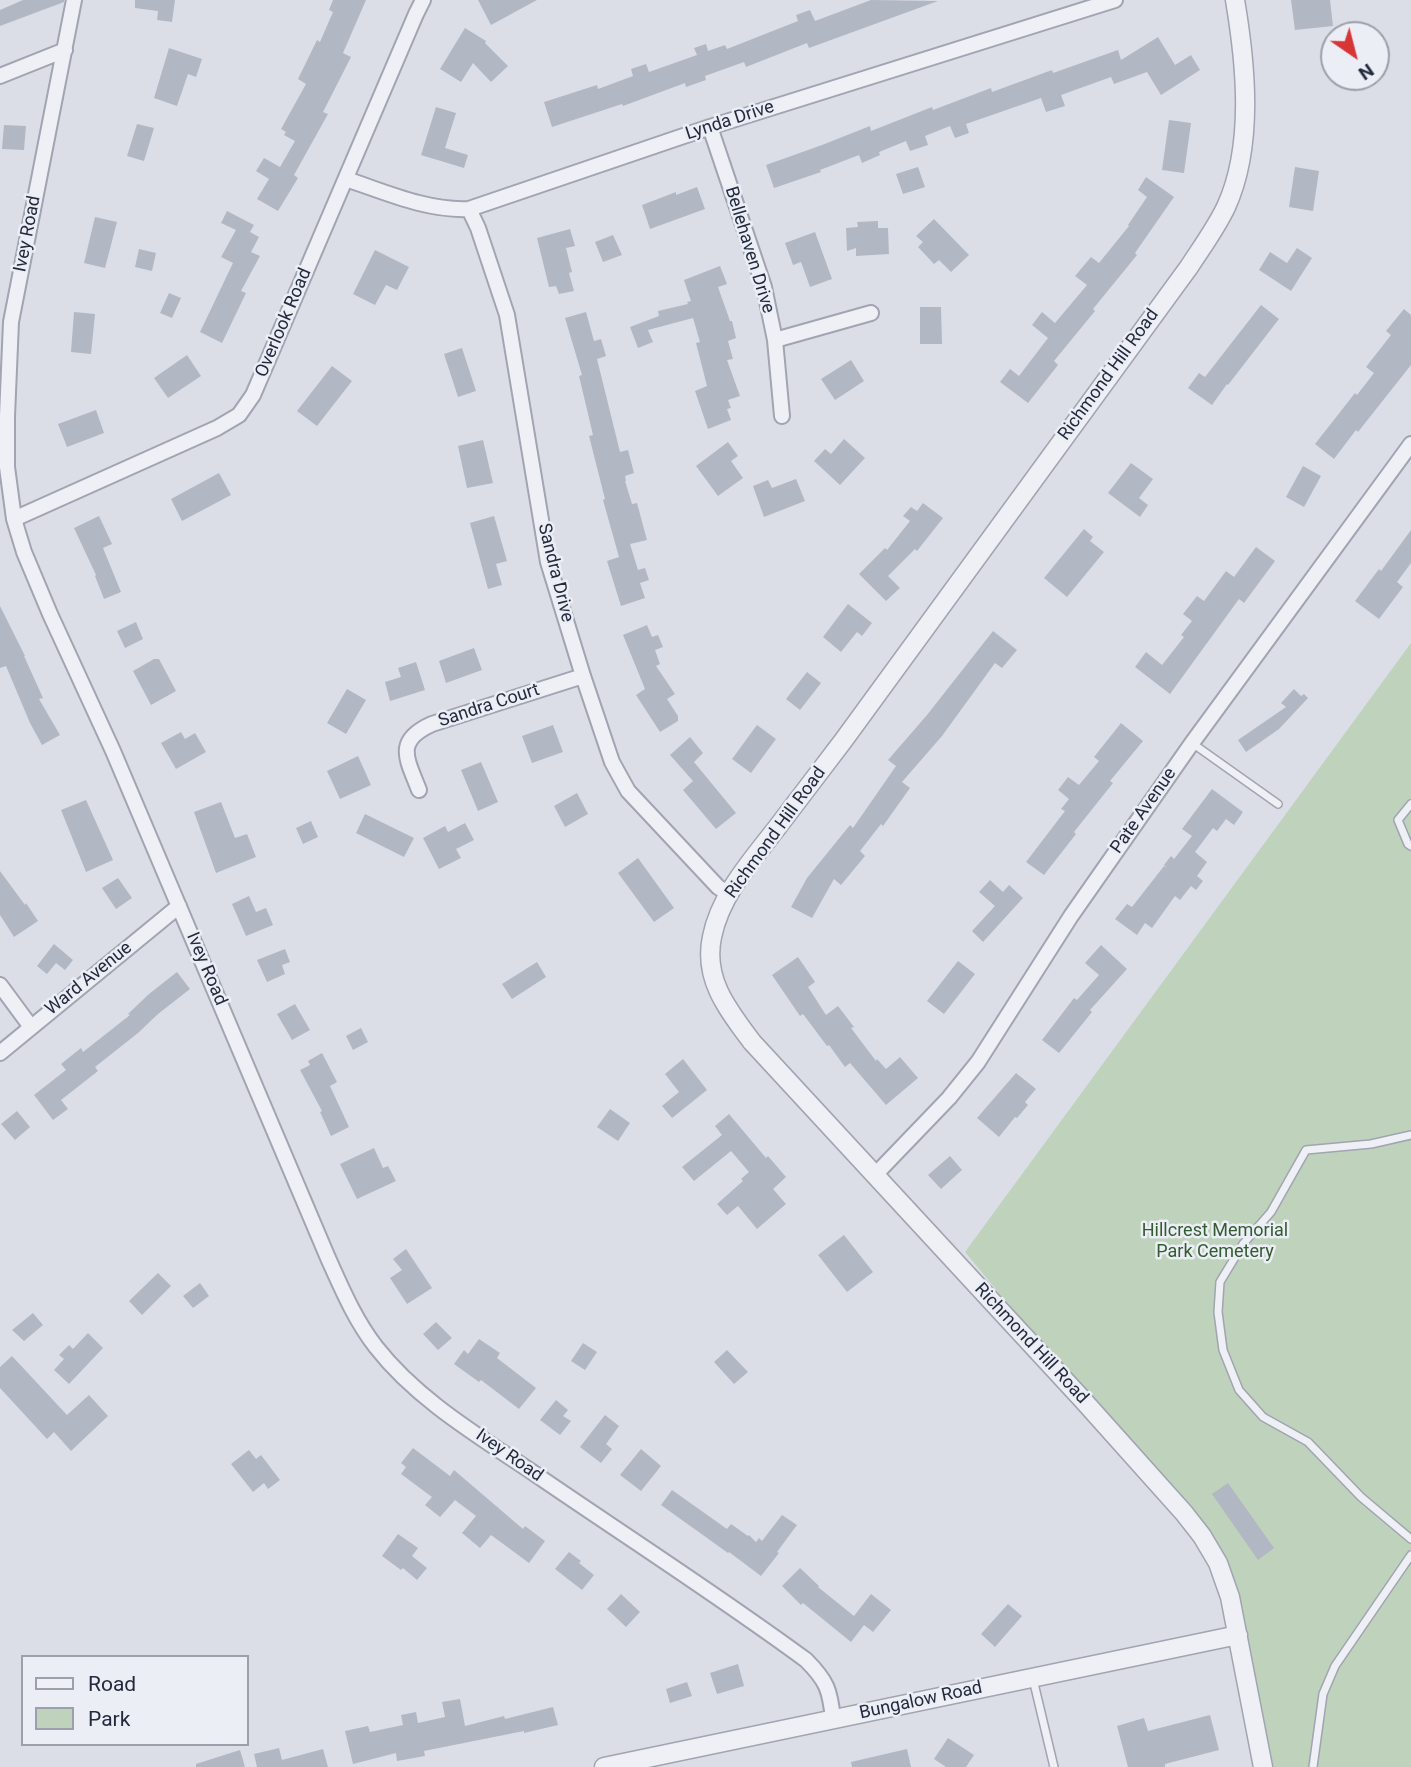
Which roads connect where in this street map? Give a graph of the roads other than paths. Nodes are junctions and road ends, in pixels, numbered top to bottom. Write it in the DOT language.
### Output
graph roads {
  1 [pos="74,0"];
  2 [pos="423,0"];
  3 [pos="1115,0"];
  4 [pos="1236,0"];
  5 [pos="65,50"];
  6 [pos="0,76"];
  7 [pos="710,127"];
  8 [pos="346,179"];
  9 [pos="469,209"];
  10 [pos="871,313"];
  11 [pos="5,324"];
  12 [pos="775,340"];
  13 [pos="782,416"];
  14 [pos="1411,444"];
  15 [pos="14,519"];
  16 [pos="583,676"];
  17 [pos="1192,743"];
  18 [pos="419,790"];
  19 [pos="1278,804"];
  20 [pos="1411,804"];
  21 [pos="1411,846"];
  22 [pos="729,894"];
  23 [pos="179,905"];
  24 [pos="0,985"];
  25 [pos="31,1027"];
  26 [pos="0,1054"];
  27 [pos="1411,1135"];
  28 [pos="875,1175"];
  29 [pos="1411,1539"];
  30 [pos="1411,1555"];
  31 [pos="1238,1635"];
  32 [pos="1033,1678"];
  33 [pos="834,1719"];
  34 [pos="604,1767"];
  35 [pos="1054,1767"];
  36 [pos="1263,1767"];
  37 [pos="1313,1767"];
  1 -- 5 [label="street, Ivey Road"];
  2 -- 8 [label="street, Overlook Road"];
  3 -- 7 [label="street, Lynda Drive"];
  4 -- 22 [label="street, Richmond Hill Road"];
  5 -- 6 [label="street"];
  5 -- 11 [label="street, Ivey Road"];
  7 -- 9 [label="street, Lynda Drive"];
  7 -- 12 [label="street, Bellehaven Drive"];
  8 -- 9 [label="street, Lynda Drive"];
  8 -- 15 [label="street, Overlook Road"];
  9 -- 16 [label="street, Sandra Drive"];
  10 -- 12 [label="street"];
  11 -- 15 [label="street, Ivey Road"];
  12 -- 13 [label="street, Bellehaven Drive"];
  14 -- 17 [label="street, Pate Avenue"];
  15 -- 23 [label="street, Ivey Road"];
  16 -- 18 [label="street, Sandra Court"];
  16 -- 22 [label="street, Sandra Drive"];
  17 -- 19 [label="lane"];
  17 -- 28 [label="street, Pate Avenue"];
  20 -- 21 [label="lane"];
  22 -- 28 [label="street, Richmond Hill Road"];
  23 -- 25 [label="street, Ward Avenue"];
  23 -- 33 [label="street, Ivey Road"];
  24 -- 25 [label="street"];
  25 -- 26 [label="street, Ward Avenue"];
  27 -- 29 [label="lane"];
  28 -- 31 [label="street, Richmond Hill Road"];
  30 -- 37 [label="lane"];
  31 -- 32 [label="street, Bungalow Road"];
  31 -- 36 [label="street, Richmond Hill Road"];
  32 -- 33 [label="street, Bungalow Road"];
  32 -- 35 [label="lane"];
  33 -- 34 [label="street, Bungalow Road"];
}
